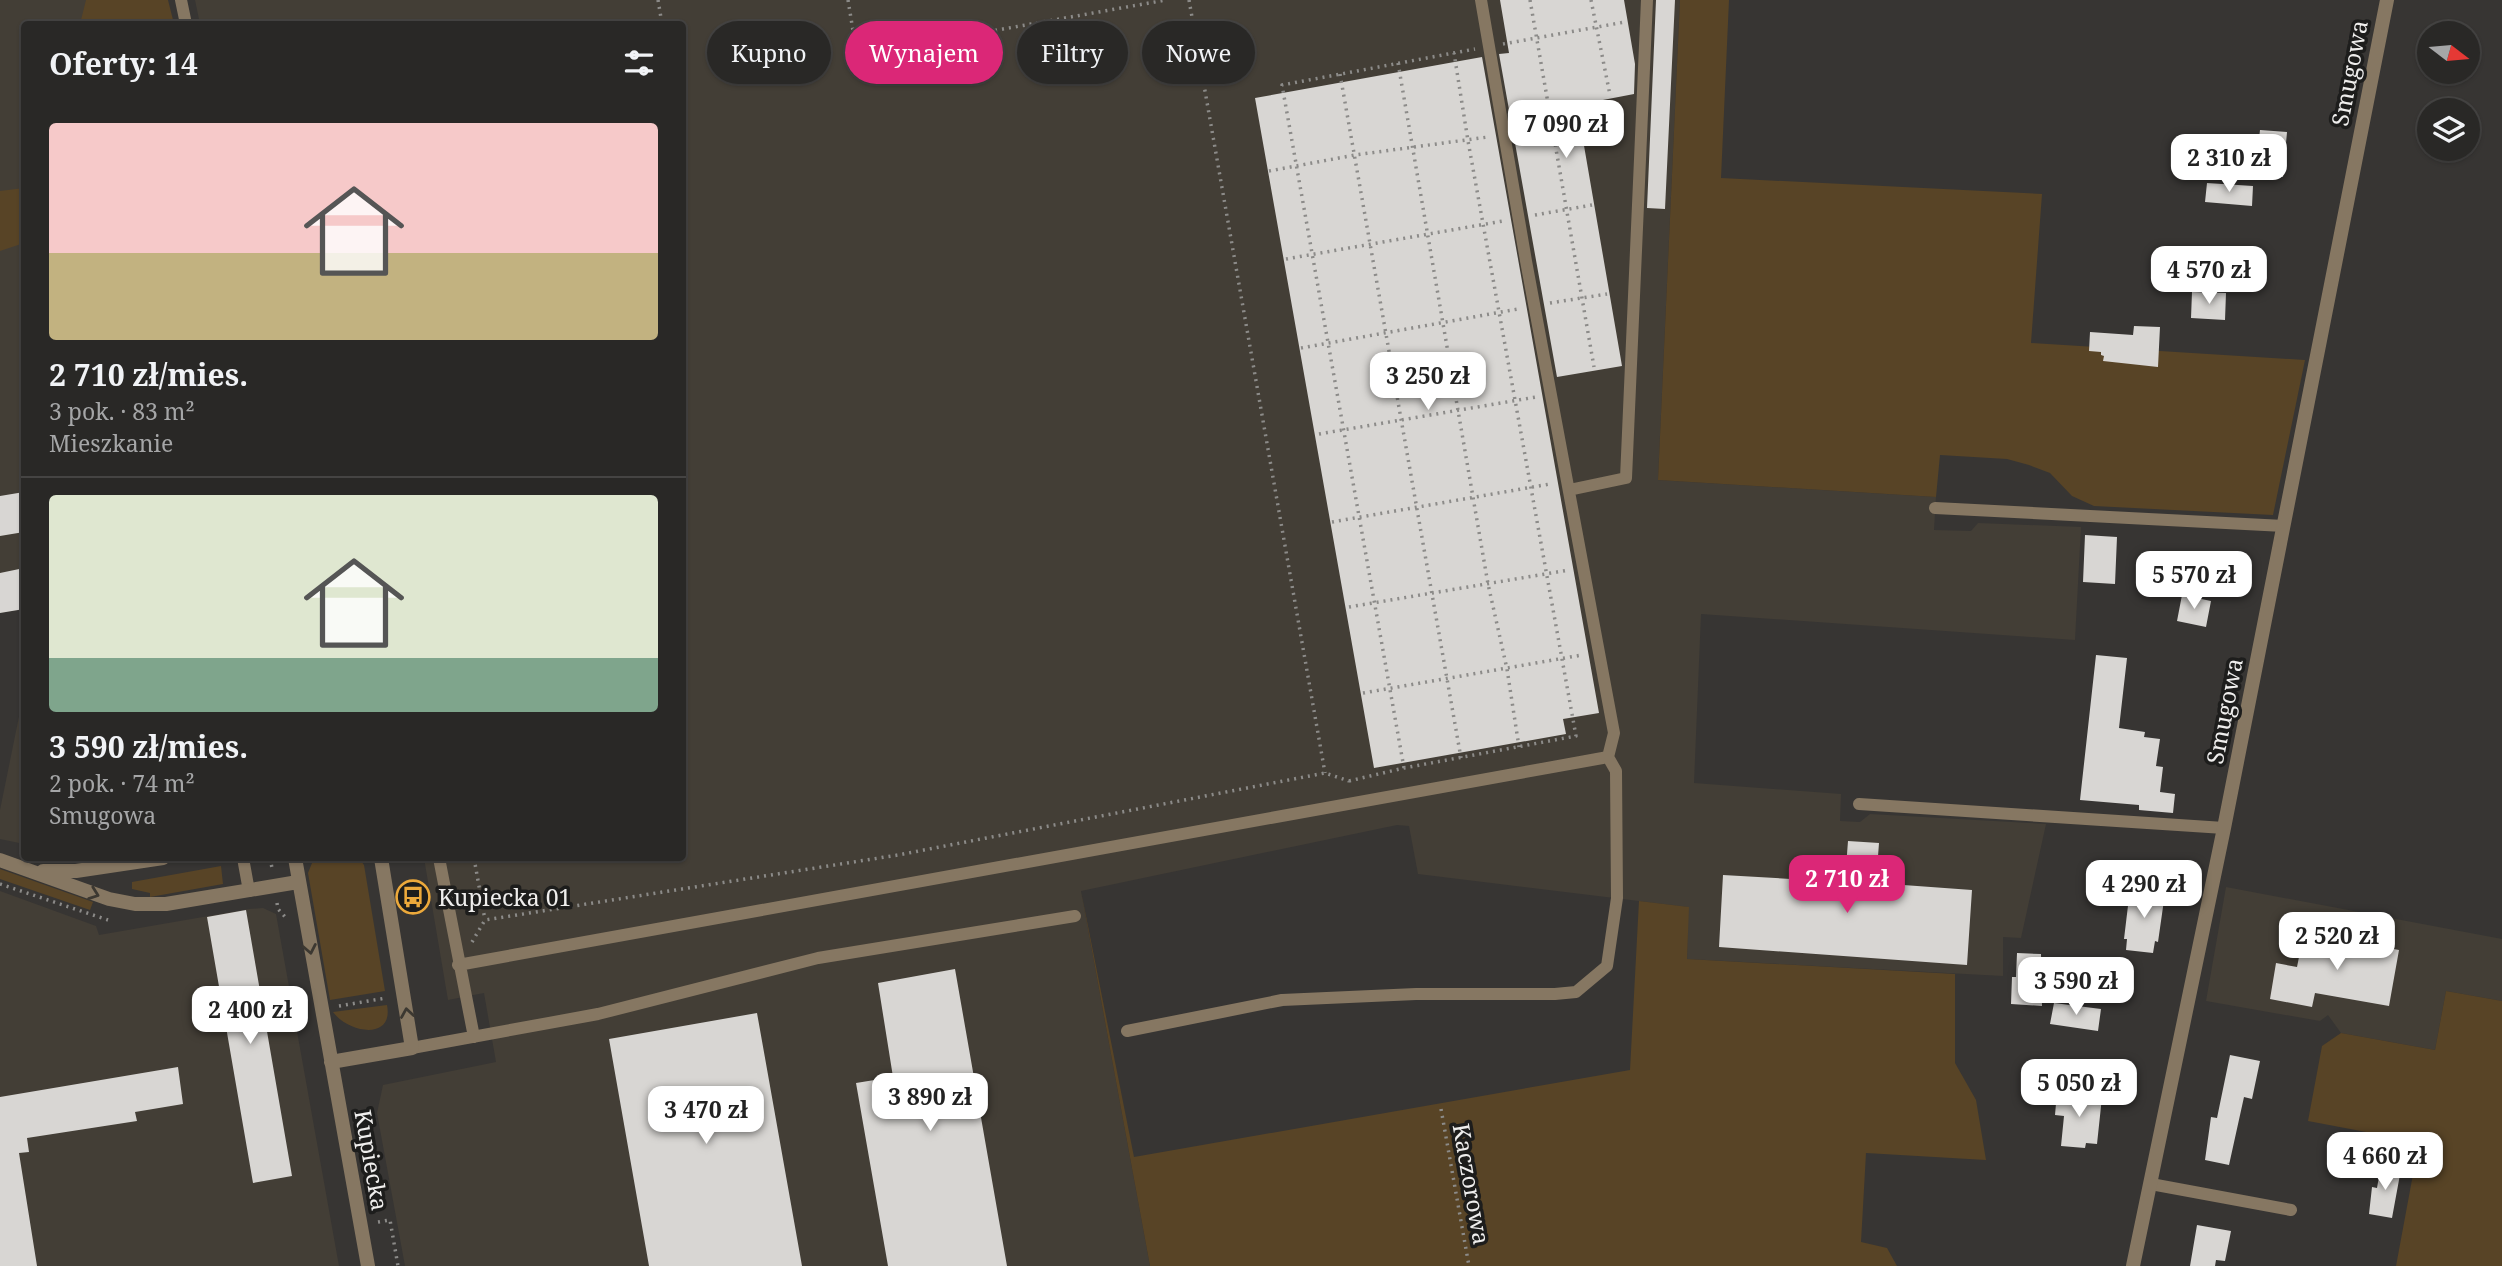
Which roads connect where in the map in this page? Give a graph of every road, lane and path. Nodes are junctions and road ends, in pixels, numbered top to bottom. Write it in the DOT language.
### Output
graph roads {
  1 [pos="181,0"];
  2 [pos="658,0"];
  3 [pos="848,0"];
  4 [pos="1166,0"];
  5 [pos="1189,0"];
  6 [pos="1481,0"];
  7 [pos="1530,0"];
  8 [pos="1591,0"];
  9 [pos="1647,0"];
  10 [pos="2387,0"];
  11 [pos="185,21"];
  12 [pos="662,21"];
  13 [pos="1625,22"];
  14 [pos="1596,27"];
  15 [pos="1536,37"];
  16 [pos="1490,46"];
  17 [pos="1454,52"];
  18 [pos="1398,62"];
  19 [pos="1340,74"];
  20 [pos="1610,95"];
  21 [pos="1576,122"];
  22 [pos="1552,126"];
  23 [pos="1505,134"];
  24 [pos="1468,141"];
  25 [pos="1413,148"];
  26 [pos="1355,155"];
  27 [pos="1297,166"];
  28 [pos="1269,171"];
  29 [pos="1592,205"];
  30 [pos="1567,209"];
  31 [pos="1519,218"];
  32 [pos="1484,225"];
  33 [pos="1428,235"];
  34 [pos="1371,244"];
  35 [pos="1313,254"];
  36 [pos="1286,259"];
  37 [pos="1607,293"];
  38 [pos="1583,298"];
  39 [pos="1535,306"];
  40 [pos="1501,312"];
  41 [pos="1443,323"];
  42 [pos="1387,333"];
  43 [pos="1329,344"];
  44 [pos="1301,348"];
  45 [pos="1594,367"];
  46 [pos="1552,394"];
  47 [pos="1516,400"];
  48 [pos="1458,409"];
  49 [pos="1402,418"];
  50 [pos="1343,429"];
  51 [pos="1318,434"];
  52 [pos="1563,457"];
  53 [pos="1531,486"];
  54 [pos="1569,490"];
  55 [pos="1473,497"];
  56 [pos="1417,508"];
  57 [pos="1935,508"];
  58 [pos="1359,517"];
  59 [pos="1332,522"];
  60 [pos="2284,526"];
  61 [pos="1582,568"];
  62 [pos="1546,574"];
  63 [pos="1488,584"];
  64 [pos="1432,593"];
  65 [pos="1374,603"];
  66 [pos="1349,607"];
  67 [pos="1598,652"];
  68 [pos="1562,659"];
  69 [pos="1507,669"];
  70 [pos="1448,678"];
  71 [pos="1388,689"];
  72 [pos="1363,693"];
  73 [pos="1519,747"];
  74 [pos="1608,757"];
  75 [pos="1461,758"];
  76 [pos="1404,768"];
  77 [pos="1325,773"];
  78 [pos="1349,781"];
  79 [pos="1367,802"];
  80 [pos="1858,804"];
  81 [pos="2224,828"];
  82 [pos="0,860"];
  83 [pos="143,861"];
  84 [pos="244,861"];
  85 [pos="295,861"];
  86 [pos="381,861"];
  87 [pos="440,861"];
  88 [pos="475,861"];
  89 [pos="30,871"];
  90 [pos="298,882"];
  91 [pos="0,884"];
  92 [pos="249,891"];
  93 [pos="1075,916"];
  94 [pos="108,920"];
  95 [pos="485,920"];
  96 [pos="458,965"];
  97 [pos="1127,1031"];
  98 [pos="474,1037"];
  99 [pos="412,1048"];
  100 [pos="331,1062"];
  101 [pos="1441,1109"];
  102 [pos="2151,1184"];
  103 [pos="2291,1210"];
  104 [pos="368,1266"];
  105 [pos="1469,1266"];
  106 [pos="2133,1266"];
  1 -- 11 [label="lane"];
  2 -- 12 [label="path"];
  3 -- 4 [label="path"];
  5 -- 77 [label="path"];
  6 -- 16 [label="lane"];
  7 -- 15 [label="path"];
  8 -- 14 [label="path"];
  9 -- 54 [label="lane"];
  10 -- 60 [label="street, Smugowa"];
  13 -- 14 [label="path"];
  14 -- 15 [label="path"];
  14 -- 20 [label="path"];
  15 -- 16 [label="path"];
  15 -- 22 [label="path"];
  16 -- 17 [label="path"];
  16 -- 23 [label="lane"];
  17 -- 18 [label="path"];
  17 -- 24 [label="path"];
  18 -- 19 [label="path"];
  18 -- 25 [label="path"];
  19 -- 26 [label="path"];
  19 -- 27 [label="path"];
  21 -- 22 [label="path"];
  22 -- 23 [label="path"];
  22 -- 30 [label="path"];
  23 -- 24 [label="path"];
  23 -- 31 [label="lane"];
  24 -- 25 [label="path"];
  24 -- 32 [label="path"];
  25 -- 26 [label="path"];
  25 -- 33 [label="path"];
  26 -- 27 [label="path"];
  26 -- 34 [label="path"];
  27 -- 28 [label="path"];
  27 -- 35 [label="path"];
  29 -- 30 [label="path"];
  30 -- 31 [label="path"];
  30 -- 38 [label="path"];
  31 -- 32 [label="path"];
  31 -- 39 [label="lane"];
  32 -- 33 [label="path"];
  32 -- 40 [label="path"];
  33 -- 34 [label="path"];
  33 -- 41 [label="path"];
  34 -- 35 [label="path"];
  34 -- 42 [label="path"];
  35 -- 36 [label="path"];
  35 -- 43 [label="path"];
  37 -- 38 [label="path"];
  38 -- 39 [label="path"];
  38 -- 45 [label="path"];
  39 -- 40 [label="path"];
  39 -- 46 [label="lane"];
  40 -- 41 [label="path"];
  40 -- 47 [label="path"];
  41 -- 42 [label="path"];
  41 -- 48 [label="path"];
  42 -- 43 [label="path"];
  42 -- 49 [label="path"];
  43 -- 44 [label="path"];
  43 -- 50 [label="path"];
  46 -- 47 [label="path"];
  46 -- 52 [label="lane"];
  47 -- 48 [label="path"];
  47 -- 53 [label="path"];
  48 -- 49 [label="path"];
  48 -- 55 [label="path"];
  49 -- 50 [label="path"];
  49 -- 56 [label="path"];
  50 -- 51 [label="path"];
  50 -- 58 [label="path"];
  52 -- 53 [label="path"];
  52 -- 54 [label="lane"];
  53 -- 55 [label="path"];
  53 -- 62 [label="path"];
  54 -- 61 [label="lane"];
  55 -- 56 [label="path"];
  55 -- 63 [label="path"];
  56 -- 58 [label="path"];
  56 -- 64 [label="path"];
  57 -- 60 [label="lane"];
  58 -- 59 [label="path"];
  58 -- 65 [label="path"];
  60 -- 81 [label="street, Smugowa"];
  61 -- 62 [label="path"];
  61 -- 67 [label="lane"];
  62 -- 63 [label="path"];
  62 -- 68 [label="path"];
  63 -- 64 [label="path"];
  63 -- 69 [label="path"];
  64 -- 65 [label="path"];
  64 -- 70 [label="path"];
  65 -- 66 [label="path"];
  65 -- 71 [label="path"];
  67 -- 68 [label="path"];
  67 -- 74 [label="lane"];
  68 -- 69 [label="path"];
  68 -- 73 [label="path"];
  69 -- 70 [label="path"];
  69 -- 73 [label="path"];
  70 -- 71 [label="path"];
  70 -- 75 [label="path"];
  71 -- 72 [label="path"];
  71 -- 76 [label="path"];
  73 -- 75 [label="path"];
  74 -- 79 [label="lane"];
  74 -- 97 [label="lane"];
  75 -- 76 [label="path"];
  76 -- 78 [label="path"];
  77 -- 78 [label="path"];
  77 -- 95 [label="path"];
  78 -- 79 [label="path"];
  79 -- 96 [label="lane"];
  80 -- 81 [label="lane"];
  81 -- 102 [label="street, Smugowa"];
  82 -- 89 [label="street"];
  83 -- 89 [label="street"];
  84 -- 92 [label="lane"];
  85 -- 90 [label="street, Kupiecka"];
  99 -- 86 [label="street, one-way"];
  87 -- 96 [label="lane"];
  88 -- 95 [label="path"];
  89 -- 92 [label="street, one-way"];
  90 -- 92 [label="street"];
  90 -- 100 [label="street, Kupiecka, one-way"];
  91 -- 94 [label="path"];
  93 -- 98 [label="lane"];
  95 -- 96 [label="path"];
  96 -- 98 [label="lane"];
  98 -- 99 [label="lane"];
  99 -- 100 [label="street"];
  100 -- 104 [label="street, Kupiecka"];
  101 -- 105 [label="path, Kaczorowa"];
  102 -- 103 [label="lane"];
  102 -- 106 [label="street, Smugowa"];
}
